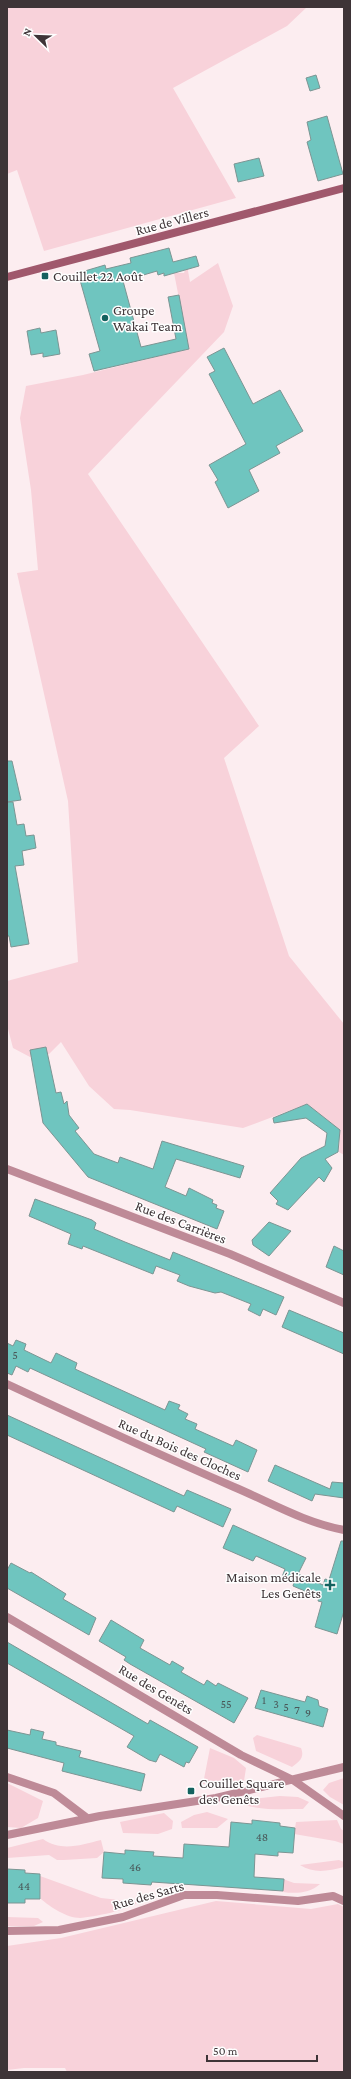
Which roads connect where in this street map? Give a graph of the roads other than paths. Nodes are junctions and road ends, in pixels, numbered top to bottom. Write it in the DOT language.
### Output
graph roads {
  1 [pos="344,188"];
  2 [pos="7,277"];
  3 [pos="7,1169"];
  4 [pos="344,1303"];
  5 [pos="7,1384"];
  6 [pos="344,1530"];
  7 [pos="7,1617"];
  8 [pos="344,1767"];
  9 [pos="7,1777"];
  10 [pos="293,1780"];
  11 [pos="344,1816"];
  12 [pos="86,1818"];
  13 [pos="7,1835"];
  14 [pos="344,1900"];
  15 [pos="7,1931"];
  1 -- 2 [label="street, Rue de Villers"];
  3 -- 4 [label="street, Rue des Carrières"];
  5 -- 6 [label="street, Rue du Bois des Cloches"];
  7 -- 10 [label="street, Rue des Genêts"];
  8 -- 10 [label="street"];
  9 -- 12 [label="street"];
  10 -- 11 [label="street, Rue des Genêts"];
  10 -- 12 [label="street"];
  12 -- 13 [label="street"];
  14 -- 15 [label="street, Rue des Sarts"];
}
